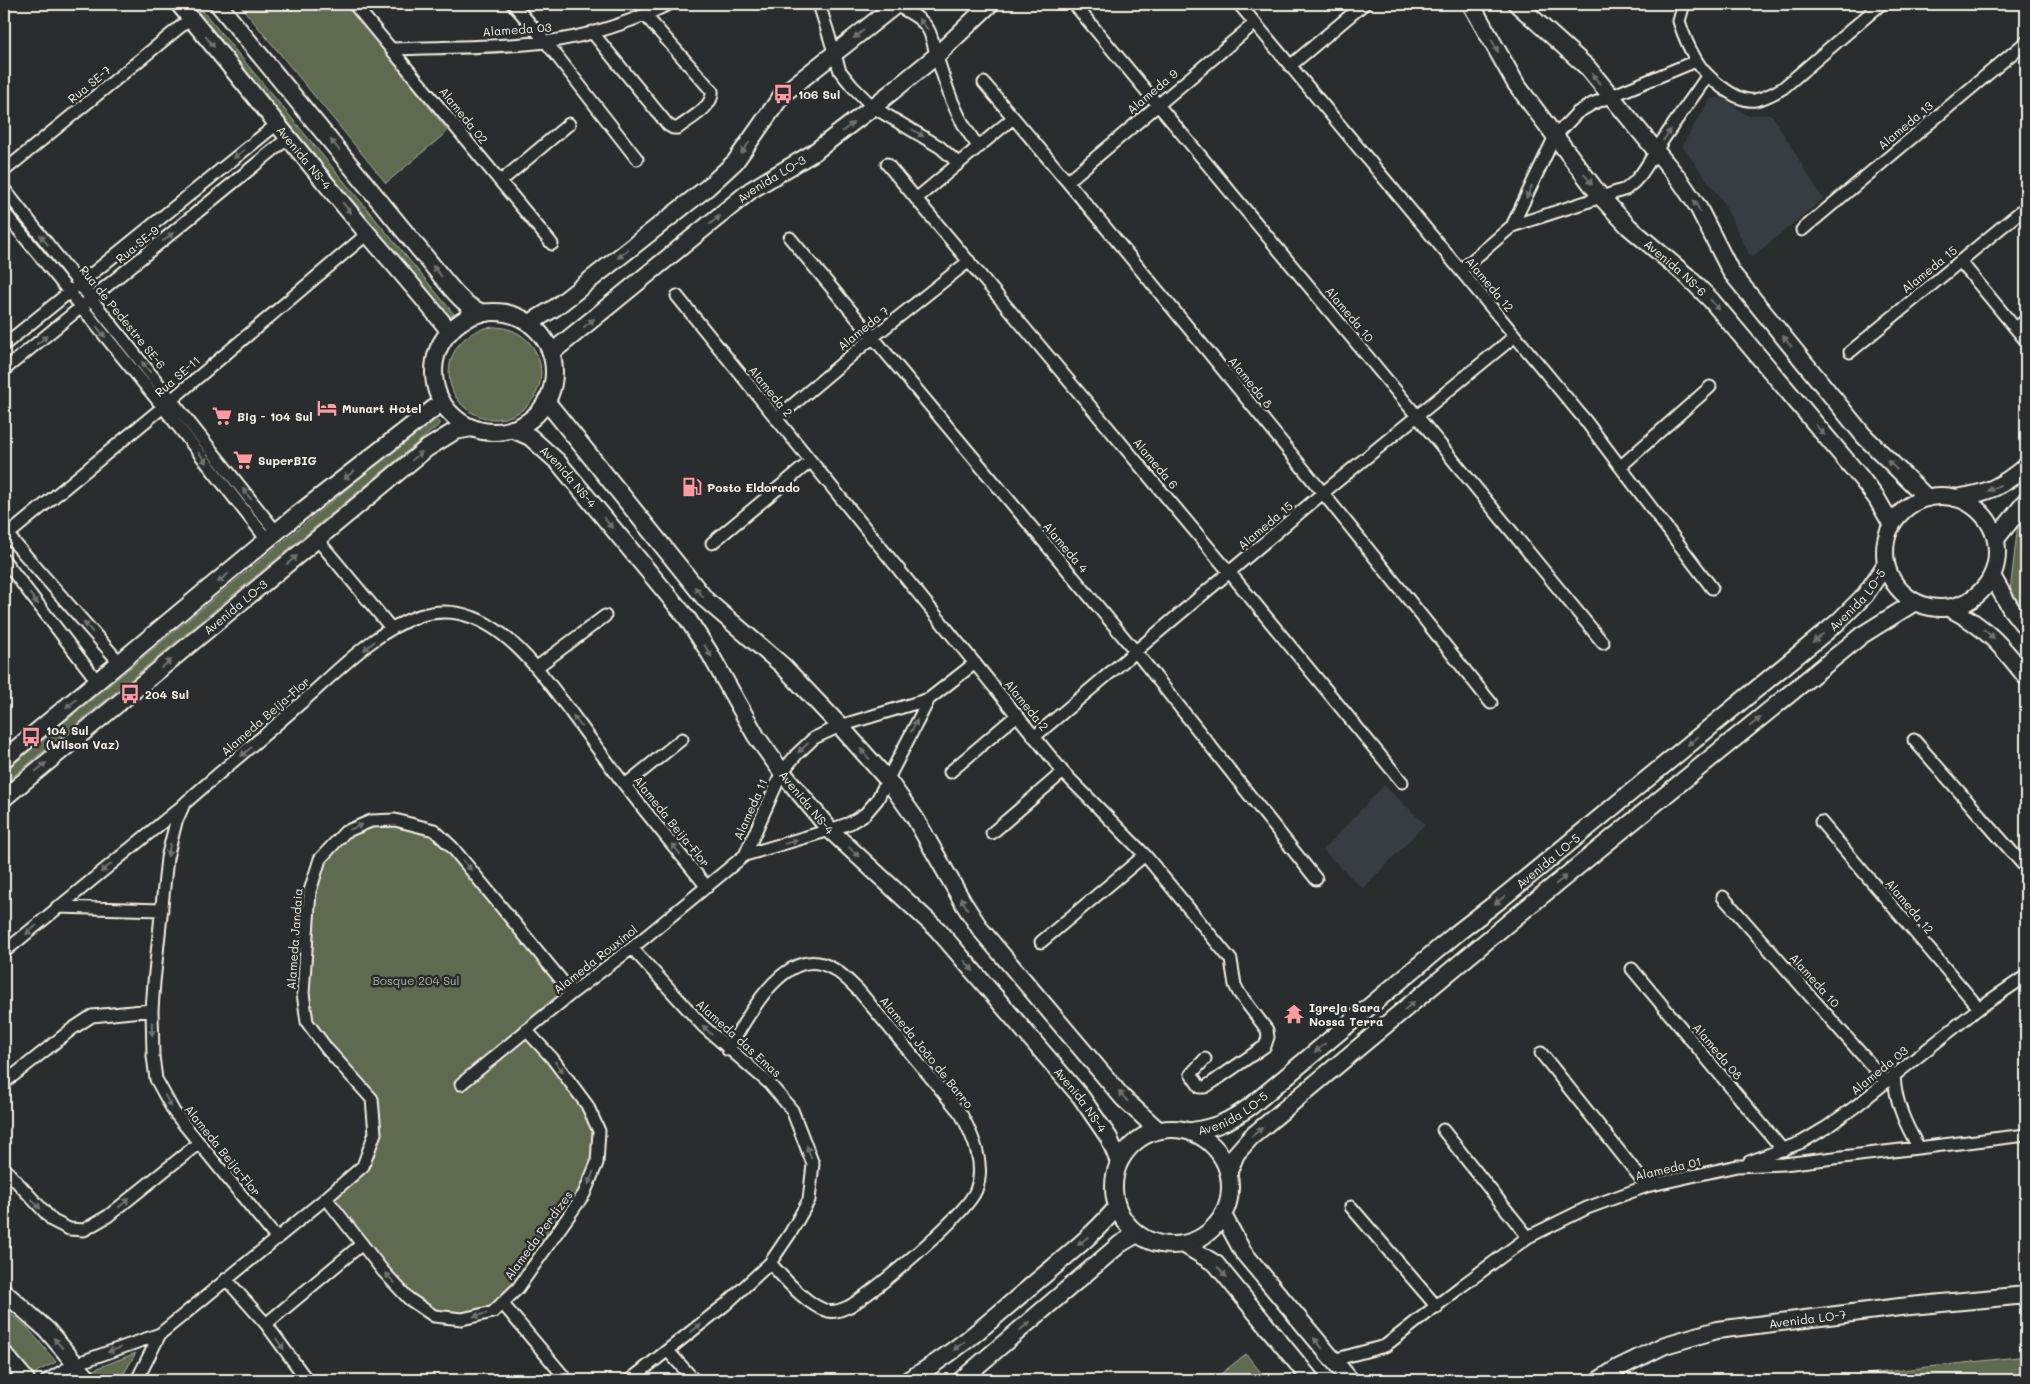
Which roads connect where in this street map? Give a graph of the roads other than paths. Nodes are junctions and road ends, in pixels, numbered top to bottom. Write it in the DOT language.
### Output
graph roads {
  1 [pos="179,4"];
  2 [pos="218,4"];
  3 [pos="354,4"];
  4 [pos="513,4"];
  5 [pos="669,4"];
  6 [pos="819,4"];
  7 [pos="895,4"];
  8 [pos="990,4"];
  9 [pos="1074,4"];
  10 [pos="1239,4"];
  11 [pos="1364,4"];
  12 [pos="1471,4"];
  13 [pos="1517,4"];
  14 [pos="1684,4"];
  15 [pos="1881,4"];
  16 [pos="645,15"];
  17 [pos="191,18"];
  18 [pos="1255,23"];
  19 [pos="592,32"];
  20 [pos="546,42"];
  21 [pos="2026,42"];
  22 [pos="392,49"];
  23 [pos="834,54"];
  24 [pos="936,56"];
  25 [pos="1696,61"];
  26 [pos="1290,66"];
  27 [pos="1708,75"];
  28 [pos="984,84"];
  29 [pos="1610,96"];
  30 [pos="1158,104"];
  31 [pos="873,107"];
  32 [pos="1013,118"];
  33 [pos="277,124"];
  34 [pos="569,124"];
  35 [pos="1555,136"];
  36 [pos="288,138"];
  37 [pos="979,147"];
  38 [pos="1656,150"];
  39 [pos="637,159"];
  40 [pos="888,164"];
  41 [pos="958,164"];
  42 [pos="4,171"];
  43 [pos="501,181"];
  44 [pos="1068,181"];
  45 [pos="4,189"];
  46 [pos="1601,197"];
  47 [pos="916,198"];
  48 [pos="2026,207"];
  49 [pos="4,212"];
  50 [pos="1512,226"];
  51 [pos="1802,230"];
  52 [pos="367,234"];
  53 [pos="790,238"];
  54 [pos="552,244"];
  55 [pos="969,261"];
  56 [pos="1960,261"];
  57 [pos="1460,270"];
  58 [pos="79,284"];
  59 [pos="69,292"];
  60 [pos="677,296"];
  61 [pos="92,299"];
  62 [pos="82,308"];
  63 [pos="485,313"];
  64 [pos="2026,320"];
  65 [pos="530,323"];
  66 [pos="2016,328"];
  67 [pos="450,332"];
  68 [pos="1515,336"];
  69 [pos="872,338"];
  70 [pos="2026,341"];
  71 [pos="4,345"];
  72 [pos="1850,352"];
  73 [pos="551,353"];
  74 [pos="4,370"];
  75 [pos="1710,387"];
  76 [pos="171,399"];
  77 [pos="546,401"];
  78 [pos="442,402"];
  79 [pos="163,407"];
  80 [pos="1417,416"];
  81 [pos="776,419"];
  82 [pos="472,428"];
  83 [pos="512,429"];
  84 [pos="811,461"];
  85 [pos="1621,466"];
  86 [pos="2026,466"];
  87 [pos="1324,492"];
  88 [pos="1927,498"];
  89 [pos="1956,498"];
  90 [pos="2026,500"];
  91 [pos="1892,525"];
  92 [pos="5,534"];
  93 [pos="273,537"];
  94 [pos="317,539"];
  95 [pos="1996,539"];
  96 [pos="712,543"];
  97 [pos="4,560"];
  98 [pos="1886,564"];
  99 [pos="1230,572"];
  100 [pos="1992,576"];
  101 [pos="1712,588"];
  102 [pos="1915,602"];
  103 [pos="1949,608"];
  104 [pos="605,616"];
  105 [pos="391,628"];
  106 [pos="2026,628"];
  107 [pos="1602,643"];
  108 [pos="1136,652"];
  109 [pos="975,663"];
  110 [pos="120,664"];
  111 [pos="537,667"];
  112 [pos="2026,677"];
  113 [pos="98,682"];
  114 [pos="929,698"];
  115 [pos="1491,703"];
  116 [pos="1017,715"];
  117 [pos="840,726"];
  118 [pos="1034,737"];
  119 [pos="682,739"];
  120 [pos="1914,740"];
  121 [pos="4,759"];
  122 [pos="782,772"];
  123 [pos="950,772"];
  124 [pos="1063,772"];
  125 [pos="887,779"];
  126 [pos="1402,782"];
  127 [pos="625,785"];
  128 [pos="4,798"];
  129 [pos="184,804"];
  130 [pos="1821,822"];
  131 [pos="830,830"];
  132 [pos="992,833"];
  133 [pos="1145,854"];
  134 [pos="744,855"];
  135 [pos="2026,868"];
  136 [pos="1316,879"];
  137 [pos="707,887"];
  138 [pos="1723,897"];
  139 [pos="57,907"];
  140 [pos="162,910"];
  141 [pos="1041,942"];
  142 [pos="632,948"];
  143 [pos="4,952"];
  144 [pos="1632,969"];
  145 [pos="2026,976"];
  146 [pos="572,993"];
  147 [pos="1979,1008"];
  148 [pos="152,1010"];
  149 [pos="526,1030"];
  150 [pos="728,1050"];
  151 [pos="1541,1052"];
  152 [pos="1205,1059"];
  153 [pos="1890,1078"];
  154 [pos="4,1083"];
  155 [pos="461,1084"];
  156 [pos="1158,1130"];
  157 [pos="1443,1130"];
  158 [pos="1192,1132"];
  159 [pos="2026,1135"];
  160 [pos="199,1143"];
  161 [pos="1919,1148"];
  162 [pos="1783,1150"];
  163 [pos="1119,1162"];
  164 [pos="1737,1166"];
  165 [pos="4,1168"];
  166 [pos="1229,1171"];
  167 [pos="1647,1186"];
  168 [pos="326,1198"];
  169 [pos="1118,1207"];
  170 [pos="1351,1207"];
  171 [pos="1223,1215"];
  172 [pos="1138,1234"];
  173 [pos="1528,1237"];
  174 [pos="277,1239"];
  175 [pos="362,1244"];
  176 [pos="1183,1244"];
  177 [pos="770,1263"];
  178 [pos="226,1279"];
  179 [pos="4,1292"];
  180 [pos="2026,1295"];
  181 [pos="502,1303"];
  182 [pos="1437,1307"];
  183 [pos="266,1324"];
  184 [pos="160,1334"];
  185 [pos="668,1351"];
  186 [pos="4,1354"];
  187 [pos="1333,1360"];
  188 [pos="75,1364"];
  189 [pos="305,1379"];
  190 [pos="26,1380"];
  191 [pos="47,1380"];
  192 [pos="89,1380"];
  193 [pos="137,1380"];
  194 [pos="567,1380"];
  195 [pos="630,1380"];
  196 [pos="694,1380"];
  197 [pos="908,1380"];
  198 [pos="960,1380"];
  199 [pos="1311,1380"];
  200 [pos="1350,1380"];
  201 [pos="1599,1380"];
  1 -- 17 [label="street, Avenida NS-4"];
  63 -- 2 [label="street, one-way"];
  3 -- 22 [label="street, Alameda 02"];
  4 -- 20 [label="street"];
  5 -- 16 [label="street, Alameda 03"];
  6 -- 23 [label="street"];
  7 -- 23 [label="street, one-way"];
  24 -- 7 [label="street, one-way"];
  8 -- 24 [label="street, Avenida LO-3"];
  9 -- 30 [label="street, Alameda 10"];
  10 -- 18 [label="street, Alameda 12"];
  11 -- 26 [label="street"];
  12 -- 35 [label="street, Avenida NS-6, one-way"];
  29 -- 13 [label="street, one-way"];
  14 -- 25 [label="street"];
  15 -- 27 [label="street"];
  16 -- 19 [label="street, Alameda 03"];
  16 -- 19 [label="street"];
  17 -- 33 [label="street, Avenida NS-4, one-way"];
  17 -- 42 [label="street, Rua SE-7"];
  18 -- 26 [label="street, Alameda 12"];
  18 -- 30 [label="street, Alameda 9"];
  19 -- 20 [label="street, Alameda 03"];
  20 -- 22 [label="street, Alameda 03"];
  20 -- 39 [label="street"];
  21 -- 51 [label="street, Alameda 13"];
  22 -- 43 [label="street, Alameda 02"];
  23 -- 31 [label="street"];
  23 -- 65 [label="street, one-way"];
  24 -- 31 [label="street, Avenida LO-3"];
  24 -- 37 [label="street"];
  25 -- 27 [label="street"];
  25 -- 29 [label="street"];
  26 -- 57 [label="street, Alameda 12"];
  38 -- 27 [label="street, one-way"];
  28 -- 32 [label="street, Alameda 8"];
  29 -- 35 [label="street"];
  29 -- 38 [label="street"];
  30 -- 44 [label="street, Alameda 9"];
  30 -- 80 [label="street, Alameda 10"];
  31 -- 41 [label="street, one-way"];
  73 -- 31 [label="street, Avenida LO-3, one-way"];
  32 -- 37 [label="street"];
  32 -- 44 [label="street, Alameda 8"];
  33 -- 36 [label="street, Avenida NS-4"];
  33 -- 58 [label="street, Rua SE-9, one-way"];
  34 -- 43 [label="street"];
  35 -- 46 [label="street, Avenida NS-6, one-way"];
  35 -- 50 [label="street, one-way"];
  36 -- 52 [label="street, Avenida NS-4, one-way"];
  61 -- 36 [label="street, Rua SE-9, one-way"];
  37 -- 41 [label="street"];
  38 -- 46 [label="street"];
  88 -- 38 [label="street, one-way"];
  40 -- 47 [label="street, Alameda 6"];
  41 -- 47 [label="street"];
  43 -- 54 [label="street, Alameda 02"];
  44 -- 87 [label="street, Alameda 8"];
  58 -- 45 [label="street, Rua de Pedestre SE-6, one-way"];
  46 -- 50 [label="street"];
  46 -- 91 [label="street, Avenida NS-6, one-way"];
  47 -- 55 [label="street, Alameda 6"];
  48 -- 56 [label="street, Alameda 15"];
  49 -- 59 [label="street, Rua de Pedestre SE-6"];
  50 -- 57 [label="street"];
  52 -- 67 [label="street, Avenida NS-4"];
  52 -- 76 [label="street, Rua SE-11"];
  53 -- 69 [label="street, Alameda 4"];
  55 -- 69 [label="street, Alameda 7"];
  55 -- 99 [label="street, Alameda 6"];
  56 -- 66 [label="street"];
  56 -- 72 [label="street, Alameda 15"];
  57 -- 68 [label="street, Alameda 12"];
  58 -- 59 [label="street, Rua SE-9"];
  58 -- 61 [label="street, Rua de Pedestre SE-6"];
  59 -- 62 [label="street, Rua de Pedestre SE-6"];
  59 -- 71 [label="street, Rua SE-9"];
  60 -- 81 [label="street, Alameda 2"];
  61 -- 62 [label="street, Rua SE-9"];
  76 -- 61 [label="street, Rua de Pedestre SE-6, one-way"];
  74 -- 62 [label="street, Rua SE-9, one-way"];
  62 -- 79 [label="street, Rua de Pedestre SE-6, one-way"];
  63 -- 65 [label="street"];
  63 -- 67 [label="street"];
  64 -- 66 [label="street"];
  65 -- 73 [label="street"];
  66 -- 70 [label="street"];
  67 -- 78 [label="street"];
  68 -- 80 [label="street, Alameda 15"];
  68 -- 85 [label="street, Alameda 12"];
  69 -- 81 [label="street, Alameda 7"];
  69 -- 108 [label="street, Alameda 4"];
  73 -- 77 [label="street"];
  75 -- 85 [label="street"];
  76 -- 79 [label="street, Rua SE-11"];
  93 -- 76 [label="street, Rua de Pedestre SE-6, one-way"];
  77 -- 83 [label="street"];
  117 -- 77 [label="street, one-way"];
  78 -- 82 [label="street"];
  78 -- 93 [label="street, one-way"];
  79 -- 92 [label="street, Rua SE-11"];
  79 -- 93 [label="street, Rua de Pedestre SE-6, one-way"];
  80 -- 87 [label="street, Alameda 15"];
  80 -- 107 [label="street, Alameda 10"];
  81 -- 84 [label="street, Alameda 2"];
  82 -- 83 [label="street"];
  94 -- 82 [label="street, Avenida LO-3, one-way"];
  83 -- 122 [label="street, Avenida NS-4, one-way"];
  84 -- 96 [label="street"];
  84 -- 109 [label="street, Alameda 2"];
  85 -- 101 [label="street, Alameda 12"];
  86 -- 89 [label="street, one-way"];
  87 -- 99 [label="street, Alameda 15"];
  87 -- 115 [label="street, Alameda 8"];
  88 -- 89 [label="street"];
  88 -- 91 [label="street"];
  89 -- 95 [label="street"];
  90 -- 95 [label="street"];
  91 -- 98 [label="street"];
  110 -- 92 [label="street, one-way"];
  93 -- 110 [label="street, one-way"];
  94 -- 105 [label="street"];
  128 -- 94 [label="street, Avenida LO-3, one-way"];
  95 -- 100 [label="street"];
  97 -- 113 [label="street, one-way"];
  98 -- 102 [label="street"];
  98 -- 158 [label="street, Avenida LO-5, one-way"];
  99 -- 108 [label="street, Alameda 15"];
  99 -- 126 [label="street, Alameda 6"];
  100 -- 103 [label="street"];
  100 -- 106 [label="street"];
  102 -- 103 [label="street"];
  166 -- 102 [label="street, Avenida LO-5, one-way"];
  103 -- 112 [label="street, one-way"];
  104 -- 111 [label="street"];
  105 -- 111 [label="street, Alameda Beija-Flor"];
  105 -- 129 [label="street, Alameda Beija-Flor, one-way"];
  108 -- 118 [label="street, Alameda 15"];
  108 -- 136 [label="street, Alameda 4"];
  109 -- 114 [label="street, Alameda 11"];
  109 -- 116 [label="street, Alameda 2"];
  110 -- 113 [label="street"];
  127 -- 111 [label="street, Alameda Beija-Flor, one-way"];
  113 -- 121 [label="street, one-way"];
  114 -- 117 [label="street, Alameda 11"];
  125 -- 114 [label="street, Alameda 11, one-way"];
  116 -- 118 [label="street, Alameda 2"];
  116 -- 123 [label="street"];
  117 -- 122 [label="street, Alameda 11, one-way"];
  125 -- 117 [label="street, one-way"];
  118 -- 124 [label="street, Alameda 2"];
  119 -- 127 [label="street"];
  120 -- 135 [label="street"];
  122 -- 131 [label="street, Avenida NS-4"];
  122 -- 134 [label="street, Alameda 11"];
  124 -- 132 [label="street"];
  124 -- 133 [label="street, Alameda 2"];
  125 -- 131 [label="street, Alameda 11"];
  156 -- 125 [label="street, one-way"];
  137 -- 127 [label="street, Alameda Beija-Flor, one-way"];
  129 -- 139 [label="street, one-way"];
  129 -- 140 [label="street, Alameda Beija-Flor, one-way"];
  130 -- 147 [label="street, Alameda 12"];
  134 -- 131 [label="street, Alameda 11, one-way"];
  131 -- 163 [label="street, Avenida NS-4, one-way"];
  133 -- 141 [label="street"];
  133 -- 152 [label="street, Alameda 2"];
  134 -- 137 [label="street, Alameda Rouxinol"];
  137 -- 142 [label="street, Alameda Rouxinol"];
  138 -- 153 [label="street, Alameda 10"];
  139 -- 140 [label="street"];
  139 -- 143 [label="street, one-way"];
  140 -- 148 [label="street, Alameda Beija-Flor"];
  142 -- 146 [label="street, Alameda Rouxinol"];
  150 -- 142 [label="street, Alameda das Emas, one-way"];
  144 -- 162 [label="street, Alameda 08"];
  145 -- 147 [label="street, Alameda 03"];
  146 -- 149 [label="street, Alameda Rouxinol"];
  168 -- 146 [label="street, Alameda Jandaia, one-way"];
  147 -- 153 [label="street, Alameda 03"];
  148 -- 154 [label="street"];
  148 -- 160 [label="street, Alameda Beija-Flor, one-way"];
  149 -- 155 [label="street, Alameda Rouxinol"];
  149 -- 181 [label="street, Alameda Perdizes, one-way"];
  177 -- 150 [label="street, Alameda das Emas, one-way"];
  150 -- 177 [label="street, Alameda João de Barro"];
  151 -- 167 [label="street"];
  153 -- 161 [label="street"];
  153 -- 162 [label="street, Alameda 03"];
  156 -- 158 [label="street"];
  156 -- 163 [label="street"];
  157 -- 173 [label="street"];
  158 -- 166 [label="street"];
  159 -- 161 [label="street, Alameda 01"];
  165 -- 160 [label="street, one-way"];
  160 -- 174 [label="street, Alameda Beija-Flor"];
  161 -- 164 [label="street, Alameda 01"];
  162 -- 164 [label="street, Alameda 03"];
  163 -- 169 [label="street"];
  164 -- 167 [label="street, Alameda 01"];
  166 -- 171 [label="street"];
  167 -- 173 [label="street, Alameda 01"];
  168 -- 174 [label="street, Alameda Jandaia"];
  168 -- 175 [label="street, Alameda Perdizes"];
  169 -- 172 [label="street"];
  169 -- 197 [label="street, one-way"];
  170 -- 182 [label="street"];
  171 -- 176 [label="street"];
  187 -- 171 [label="street, one-way"];
  172 -- 176 [label="street"];
  198 -- 172 [label="street, one-way"];
  173 -- 182 [label="street, Alameda 01"];
  174 -- 178 [label="street, Alameda Jandaia"];
  181 -- 175 [label="street, Alameda Perdizes, one-way"];
  175 -- 183 [label="street"];
  176 -- 199 [label="street, one-way"];
  185 -- 177 [label="street, Alameda das Emas, one-way"];
  178 -- 183 [label="street"];
  178 -- 184 [label="street, Alameda Jandaia"];
  188 -- 179 [label="street, one-way"];
  180 -- 201 [label="street, Avenida LO-7"];
  181 -- 194 [label="street"];
  182 -- 187 [label="street, Alameda 01"];
  183 -- 189 [label="street, one-way"];
  184 -- 188 [label="street, Alameda Jandaia, one-way"];
  184 -- 193 [label="street, Alameda Jandaia"];
  185 -- 195 [label="street, Alameda das Emas"];
  185 -- 196 [label="street"];
  186 -- 190 [label="street"];
  187 -- 200 [label="street"];
  188 -- 191 [label="street, Alameda Jandaia"];
  188 -- 192 [label="street"];
}
